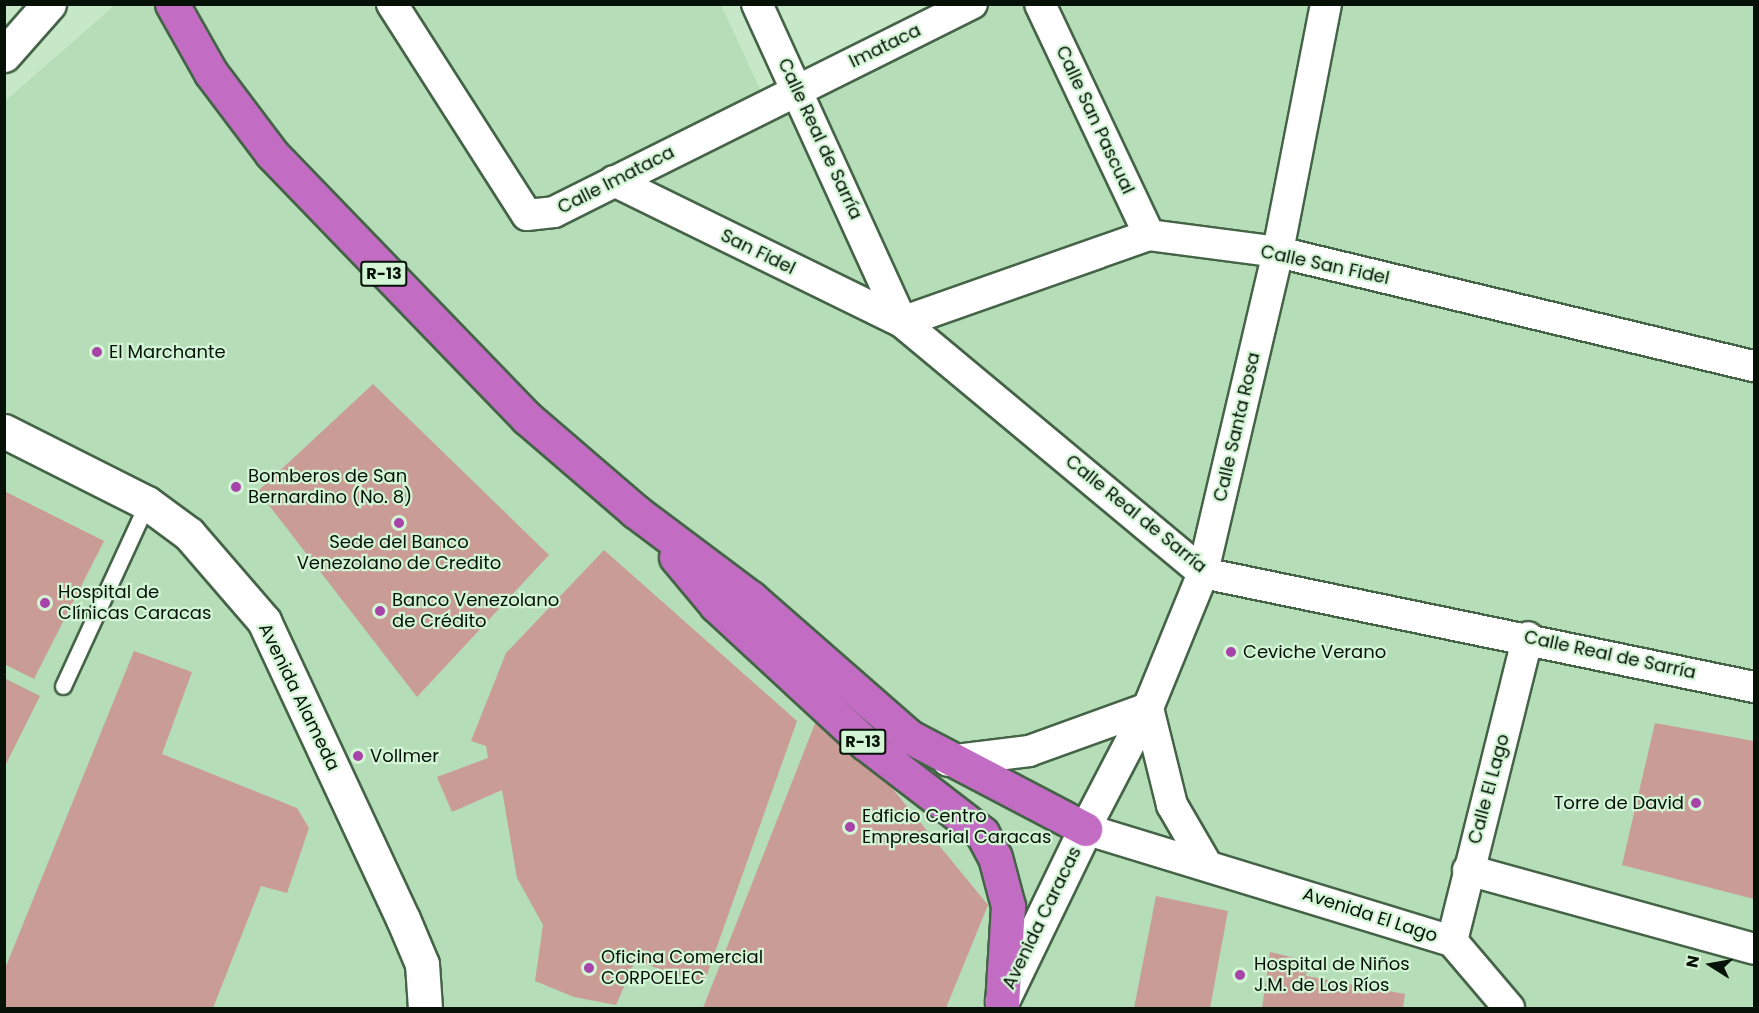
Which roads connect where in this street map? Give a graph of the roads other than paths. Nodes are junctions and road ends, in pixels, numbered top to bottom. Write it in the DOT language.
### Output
graph roads {
  1 [pos="50,4"];
  2 [pos="172,4"];
  3 [pos="392,4"];
  4 [pos="757,4"];
  5 [pos="972,4"];
  6 [pos="1040,4"];
  7 [pos="1326,4"];
  8 [pos="4,55"];
  9 [pos="798,88"];
  10 [pos="614,182"];
  11 [pos="1149,235"];
  12 [pos="1278,252"];
  13 [pos="902,322"];
  14 [pos="1755,366"];
  15 [pos="4,431"];
  16 [pos="147,503"];
  17 [pos="635,511"];
  18 [pos="1203,573"];
  19 [pos="1528,637"];
  20 [pos="63,686"];
  21 [pos="1755,687"];
  22 [pos="1148,708"];
  23 [pos="948,760"];
  24 [pos="1085,829"];
  25 [pos="1205,862"];
  26 [pos="1467,870"];
  27 [pos="1452,941"];
  28 [pos="1755,949"];
  29 [pos="1000,1006"];
  30 [pos="425,1008"];
  31 [pos="1509,1008"];
  1 -- 8 [label="main road"];
  2 -- 17 [label="highway, R-13"];
  3 -- 10 [label="street, Calle Imataca"];
  4 -- 9 [label="street, Calle Real de Sarría"];
  5 -- 9 [label="street, Imataca"];
  6 -- 11 [label="street, Calle San Pascual"];
  7 -- 12 [label="street, Calle Santa Rosa"];
  9 -- 10 [label="street, Calle Imataca"];
  9 -- 13 [label="street, Calle Real de Sarría"];
  10 -- 13 [label="street, San Fidel"];
  11 -- 12 [label="street, Calle San Fidel"];
  11 -- 13 [label="street, Calle San Fidel"];
  12 -- 14 [label="street, Calle San Fidel"];
  12 -- 18 [label="street, Calle Santa Rosa"];
  13 -- 18 [label="street, Calle Real de Sarría"];
  15 -- 16 [label="main road, Avenida Alameda"];
  16 -- 20 [label="lane"];
  16 -- 30 [label="main road, Avenida Alameda"];
  17 -- 23 [label="highway, R-13"];
  17 -- 29 [label="highway, R-13"];
  18 -- 19 [label="street, Calle Real de Sarría"];
  18 -- 22 [label="street, Calle Santa Rosa"];
  19 -- 21 [label="street, Calle Real de Sarría"];
  19 -- 26 [label="street, Calle El Lago"];
  22 -- 23 [label="street"];
  22 -- 24 [label="street, Calle Santa Rosa"];
  22 -- 25 [label="street"];
  23 -- 24 [label="highway, R-13"];
  24 -- 25 [label="street, Avenida El Lago"];
  24 -- 29 [label="main road, Avenida Caracas / R-13"];
  25 -- 27 [label="street, Avenida El Lago"];
  26 -- 27 [label="street, Calle El Lago"];
  26 -- 28 [label="street"];
  27 -- 31 [label="street, Avenida El Lago"];
}
